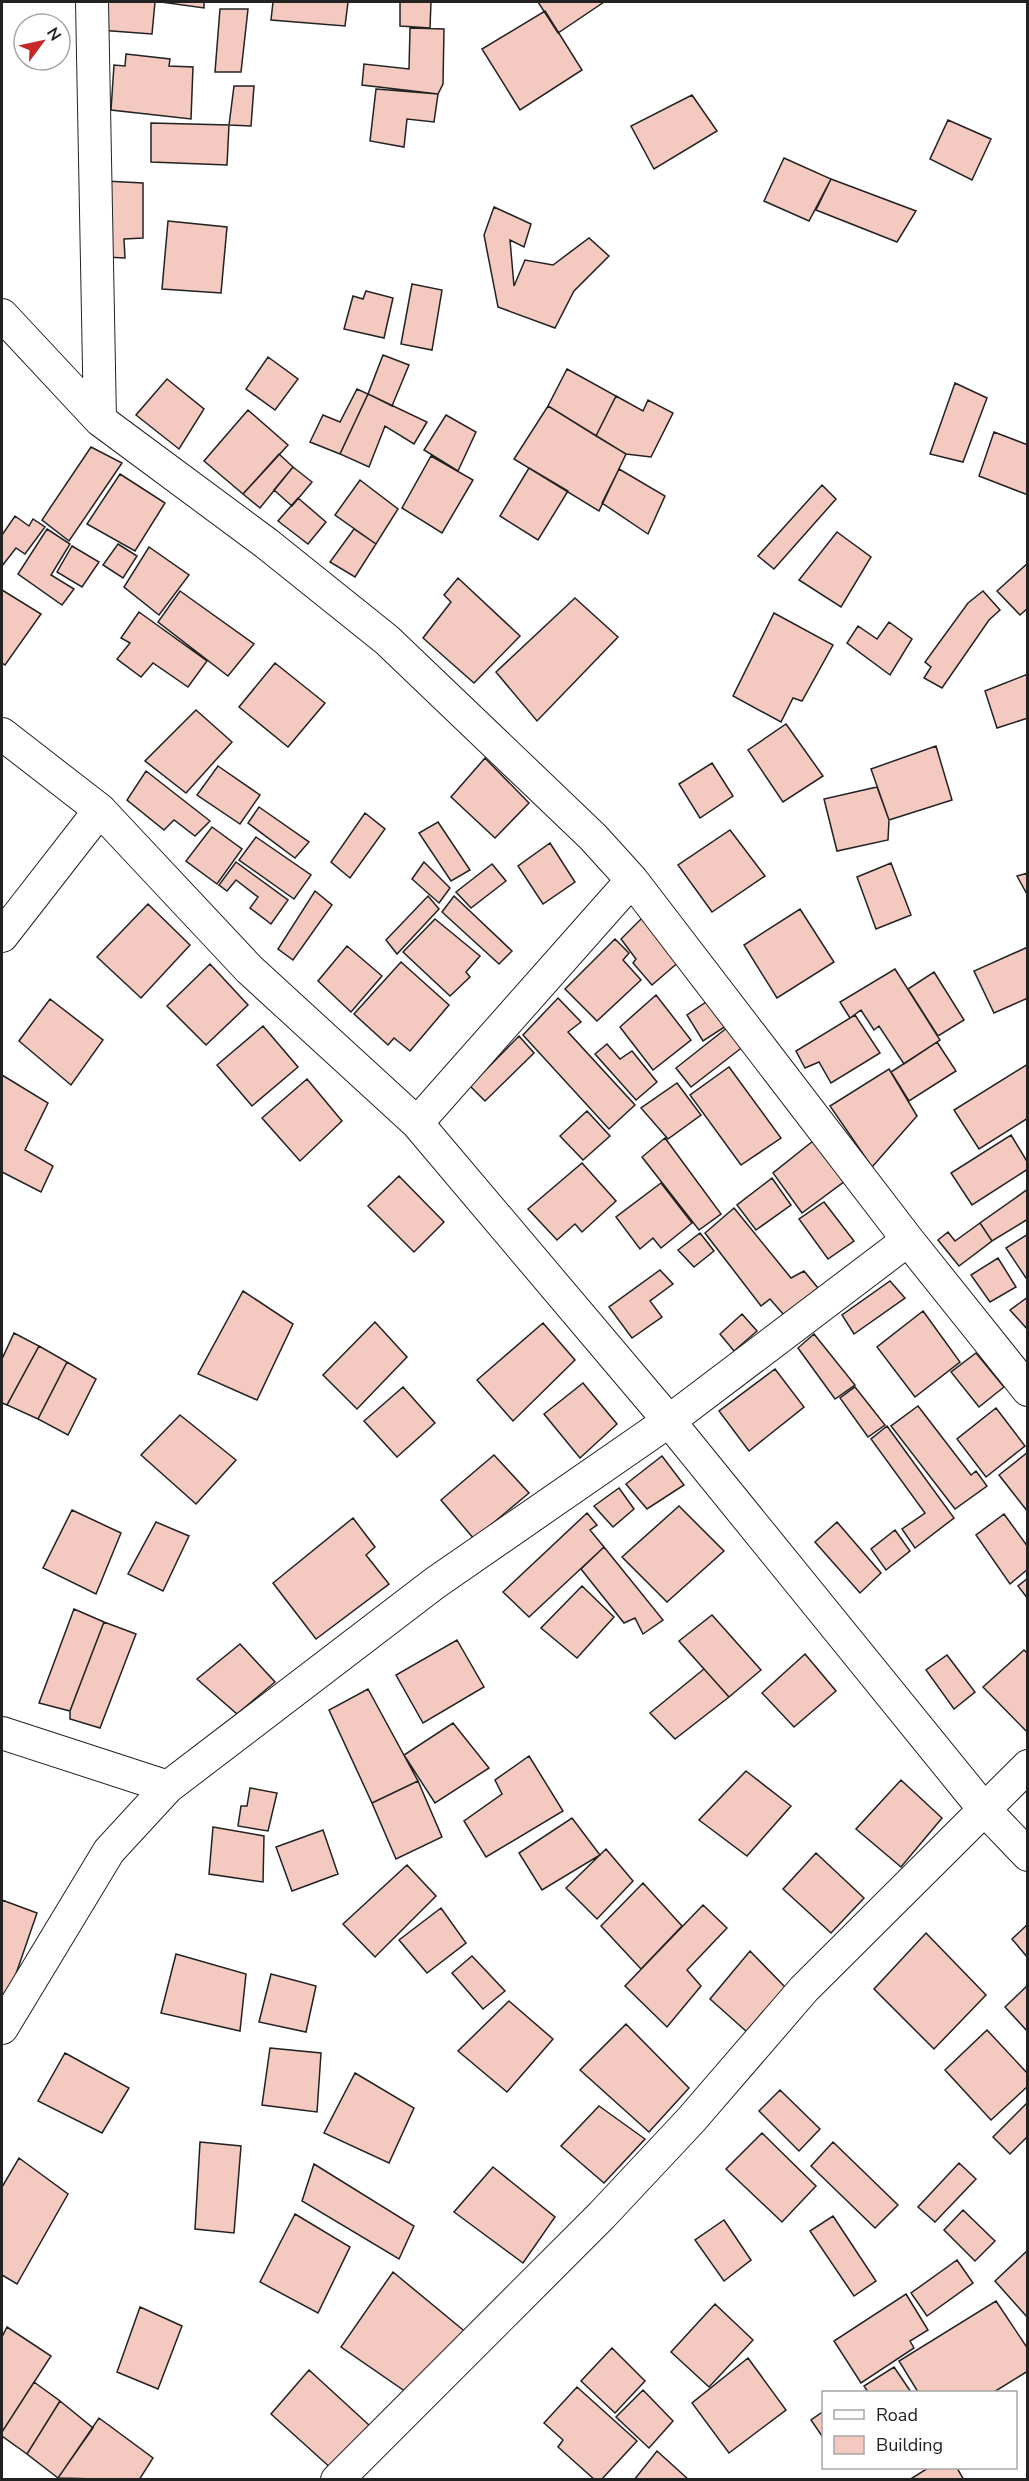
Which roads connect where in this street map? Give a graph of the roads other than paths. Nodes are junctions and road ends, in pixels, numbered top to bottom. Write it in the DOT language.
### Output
graph roads {
  1 [pos="92,2"];
  2 [pos="2,315"];
  3 [pos="100,420"];
  4 [pos="2,734"];
  5 [pos="100,810"];
  6 [pos="632,880"];
  7 [pos="2,936"];
  8 [pos="417,1123"];
  9 [pos="908,1240"];
  10 [pos="1028,1390"];
  11 [pos="669,1421"];
  12 [pos="2,1733"];
  13 [pos="1028,1766"];
  14 [pos="168,1786"];
  15 [pos="983,1808"];
  16 [pos="1028,1855"];
  17 [pos="2,2028"];
  18 [pos="337,2480"];
  1 -- 3 [label="street"];
  2 -- 3 [label="street"];
  3 -- 6 [label="street"];
  4 -- 5 [label="street"];
  5 -- 7 [label="street"];
  5 -- 8 [label="street"];
  6 -- 8 [label="street"];
  6 -- 9 [label="street"];
  8 -- 11 [label="street"];
  9 -- 10 [label="street"];
  9 -- 11 [label="street"];
  11 -- 14 [label="street"];
  11 -- 15 [label="street"];
  12 -- 14 [label="street"];
  13 -- 15 [label="street"];
  14 -- 17 [label="street"];
  15 -- 16 [label="street"];
  15 -- 18 [label="street"];
}
